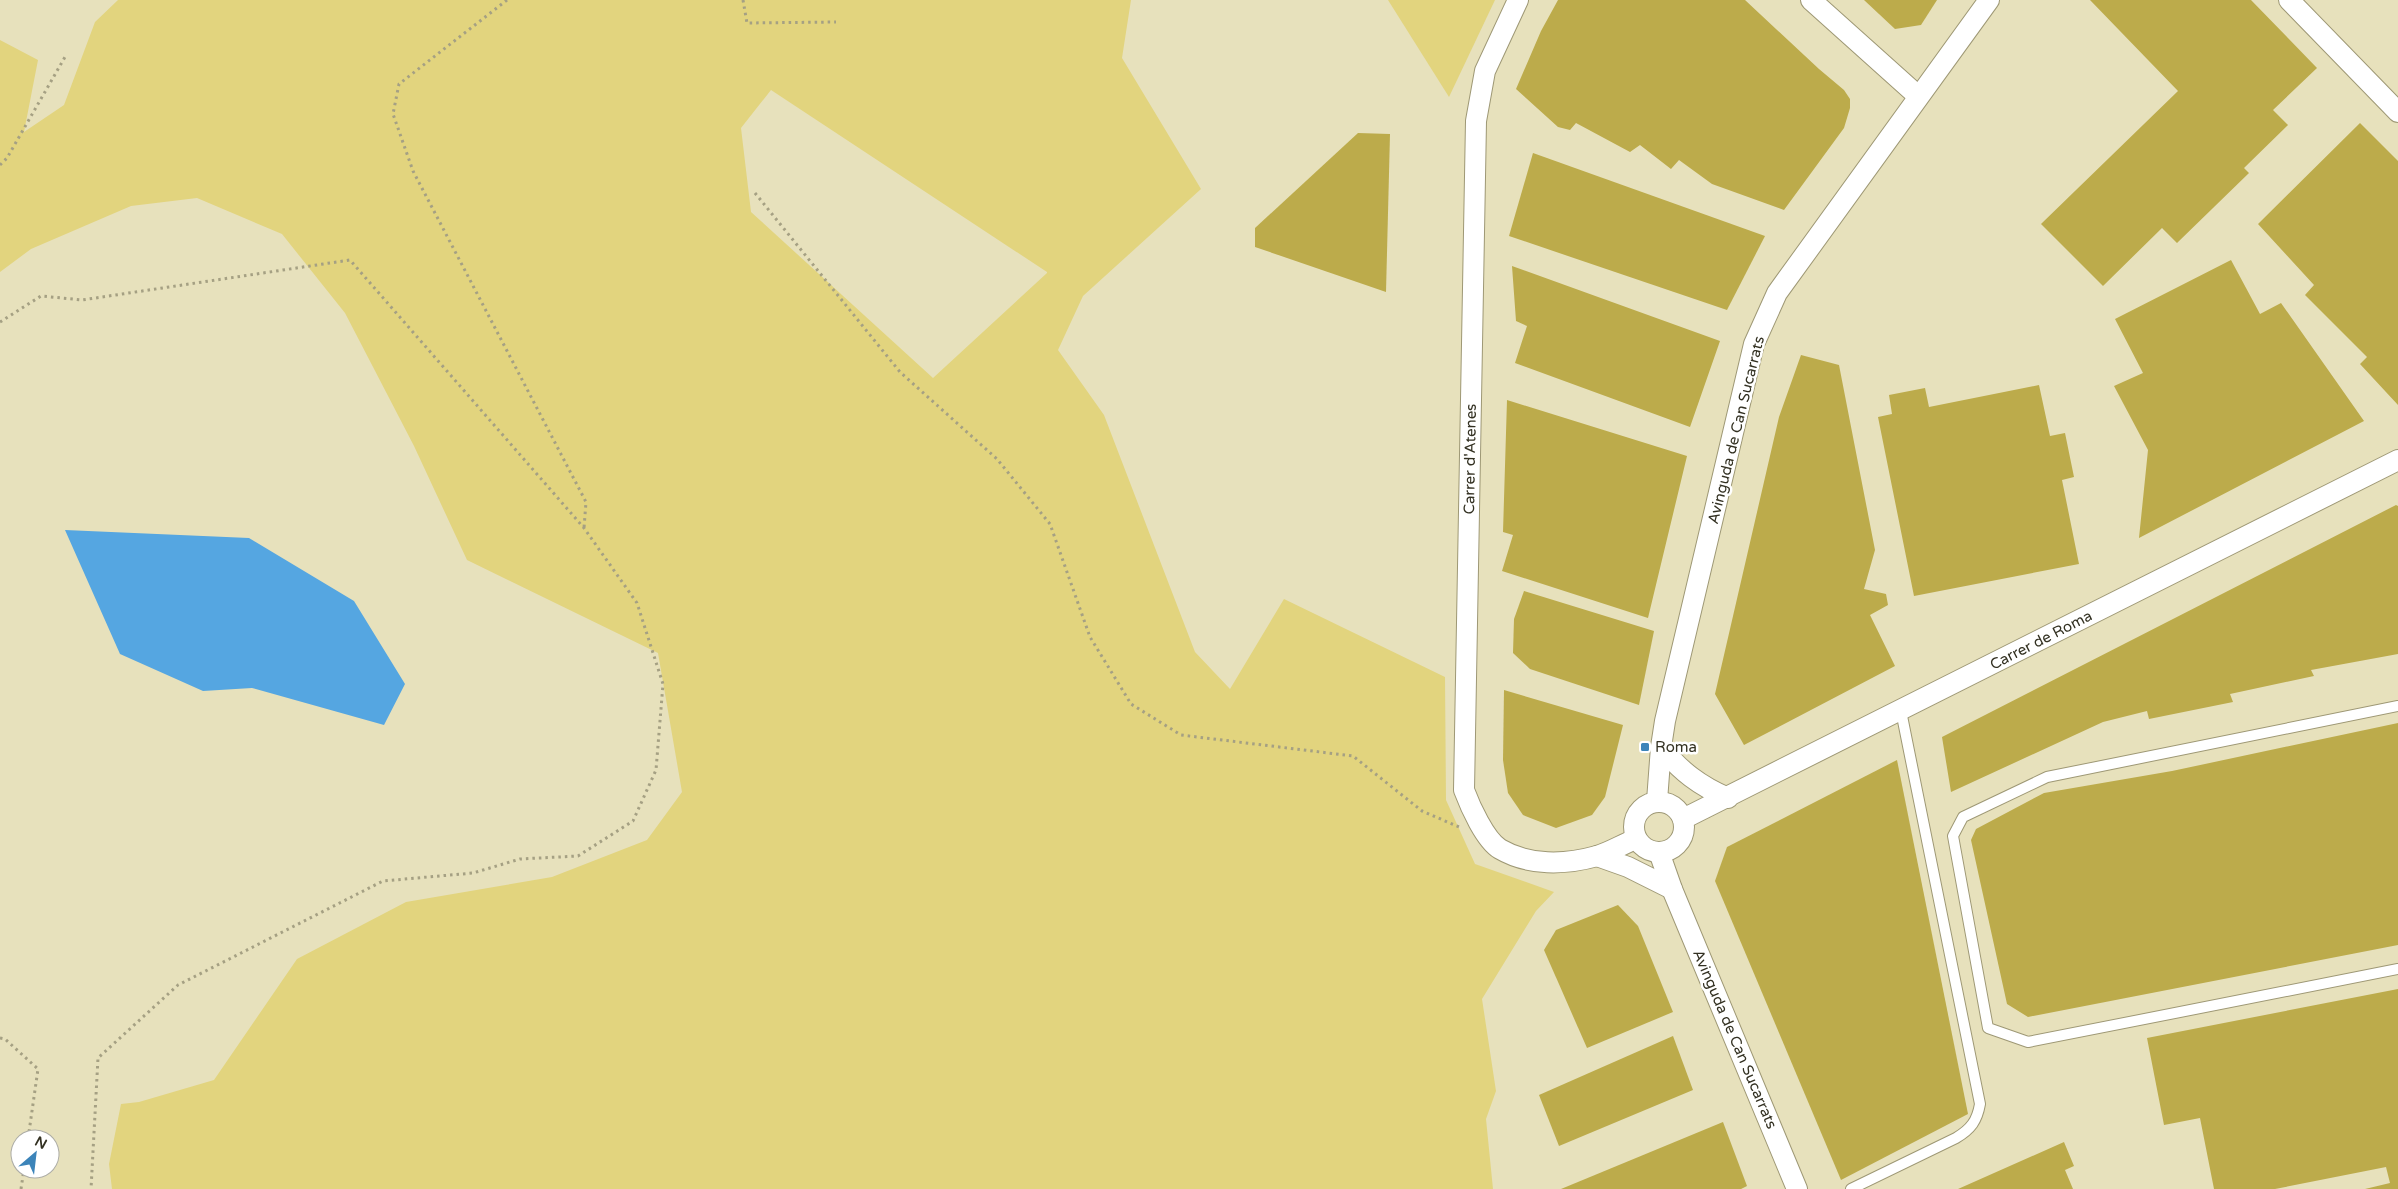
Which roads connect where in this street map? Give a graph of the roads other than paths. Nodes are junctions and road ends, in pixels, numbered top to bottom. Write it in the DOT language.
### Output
graph roads {
  1 [pos="1518,0"];
  2 [pos="1811,0"];
  3 [pos="1989,0"];
  4 [pos="2289,0"];
  5 [pos="1918,96"];
  6 [pos="2398,112"];
  7 [pos="2398,460"];
  8 [pos="2398,706"];
  9 [pos="1901,711"];
  10 [pos="1661,747"];
  11 [pos="1728,798"];
  12 [pos="1657,801"];
  13 [pos="1683,819"];
  14 [pos="1636,839"];
  15 [pos="1659,852"];
  16 [pos="1598,856"];
  17 [pos="1672,888"];
  18 [pos="2398,969"];
  19 [pos="1797,1189"];
  20 [pos="1851,1189"];
  1 -- 16 [label="street, Carrer d'Atenes"];
  2 -- 5 [label="street"];
  3 -- 5 [label="street, Avinguda de Can Sucarrats"];
  4 -- 6 [label="street"];
  5 -- 10 [label="street, Avinguda de Can Sucarrats"];
  7 -- 9 [label="street, Carrer de Roma"];
  8 -- 18 [label="lane"];
  9 -- 11 [label="street, Carrer de Roma"];
  9 -- 20 [label="lane"];
  10 -- 11 [label="street"];
  10 -- 12 [label="street, Avinguda de Can Sucarrats"];
  11 -- 13 [label="street, Carrer de Roma"];
  12 -- 13 [label="street"];
  12 -- 14 [label="street"];
  13 -- 15 [label="street"];
  14 -- 15 [label="street"];
  14 -- 16 [label="street"];
  15 -- 17 [label="street, Avinguda de Can Sucarrats"];
  16 -- 17 [label="street"];
  17 -- 19 [label="street, Avinguda de Can Sucarrats"];
}
